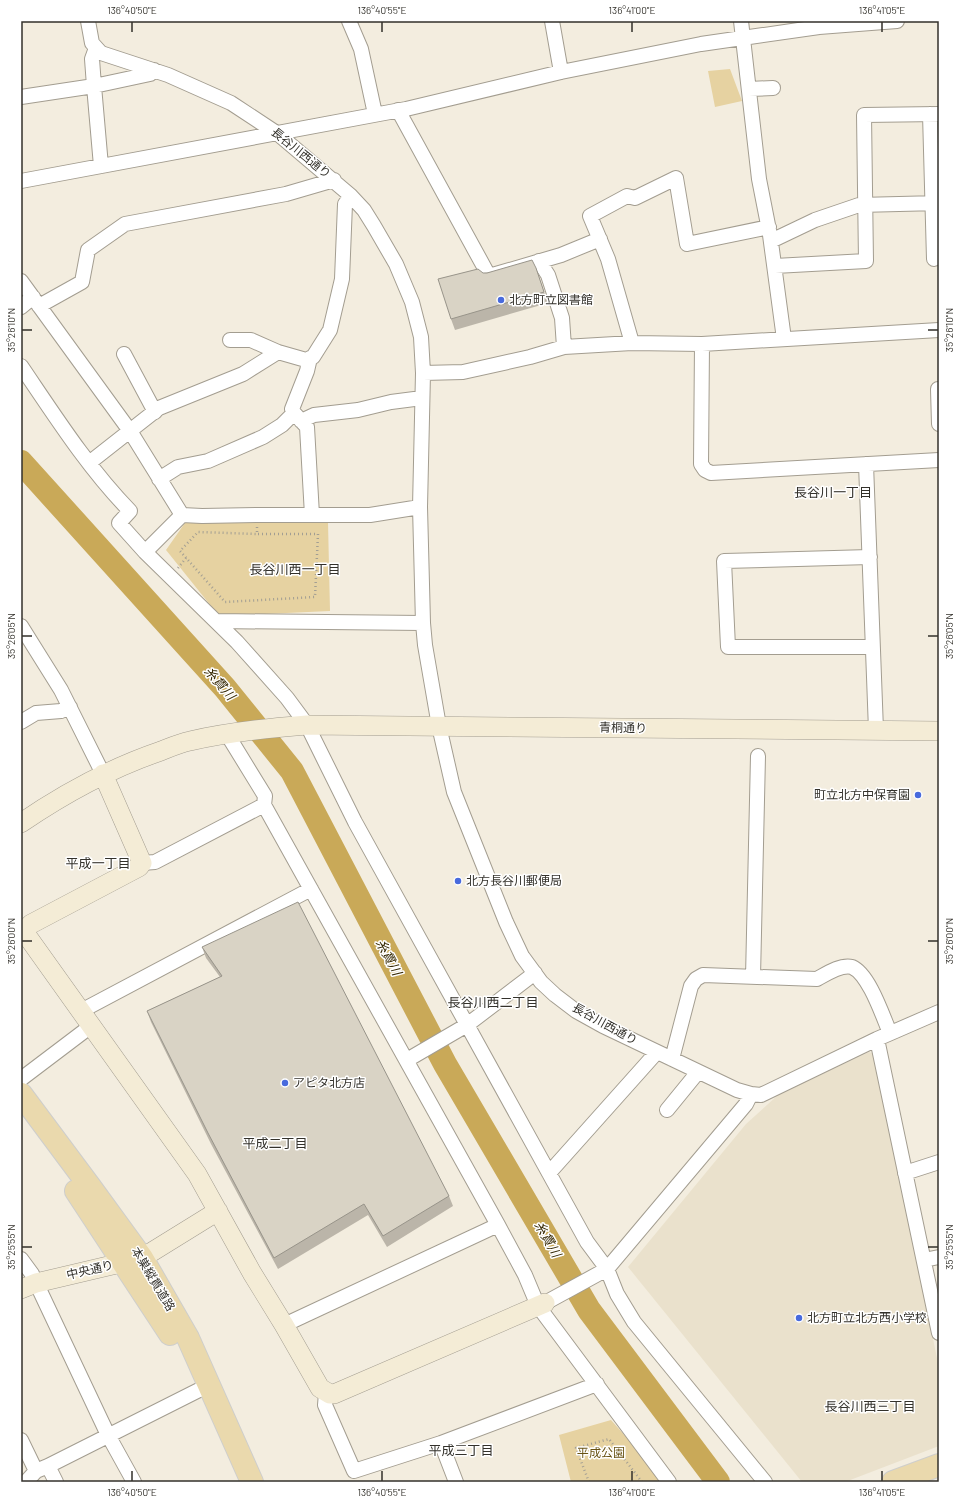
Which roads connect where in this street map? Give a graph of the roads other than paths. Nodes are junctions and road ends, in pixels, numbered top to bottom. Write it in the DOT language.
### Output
graph roads {
  1 [pos="88,21"];
  2 [pos="348,21"];
  3 [pos="552,21"];
  4 [pos="741,21"];
  5 [pos="897,21"];
  6 [pos="743,38"];
  7 [pos="96,48"];
  8 [pos="154,70"];
  9 [pos="562,72"];
  10 [pos="94,86"];
  11 [pos="773,88"];
  12 [pos="749,89"];
  13 [pos="21,97"];
  14 [pos="398,110"];
  15 [pos="375,114"];
  16 [pos="935,114"];
  17 [pos="278,134"];
  18 [pos="101,166"];
  19 [pos="334,180"];
  20 [pos="21,181"];
  21 [pos="351,196"];
  22 [pos="936,203"];
  23 [pos="865,205"];
  24 [pos="770,234"];
  25 [pos="600,238"];
  26 [pos="934,259"];
  27 [pos="539,261"];
  28 [pos="775,266"];
  29 [pos="21,280"];
  30 [pos="36,301"];
  31 [pos="21,307"];
  32 [pos="939,330"];
  33 [pos="784,339"];
  34 [pos="230,340"];
  35 [pos="632,343"];
  36 [pos="702,344"];
  37 [pos="564,348"];
  38 [pos="278,352"];
  39 [pos="124,354"];
  40 [pos="310,358"];
  41 [pos="21,366"];
  42 [pos="423,373"];
  43 [pos="939,389"];
  44 [pos="422,398"];
  45 [pos="155,412"];
  46 [pos="298,417"];
  47 [pos="939,424"];
  48 [pos="130,431"];
  49 [pos="939,460"];
  50 [pos="89,463"];
  51 [pos="866,464"];
  52 [pos="159,479"];
  53 [pos="420,507"];
  54 [pos="182,515"];
  55 [pos="312,515"];
  56 [pos="145,552"];
  57 [pos="870,557"];
  58 [pos="216,622"];
  59 [pos="423,623"];
  60 [pos="21,626"];
  61 [pos="873,647"];
  62 [pos="70,707"];
  63 [pos="21,722"];
  64 [pos="307,725"];
  65 [pos="439,726"];
  66 [pos="876,730"];
  67 [pos="939,731"];
  68 [pos="227,734"];
  69 [pos="758,756"];
  70 [pos="103,774"];
  71 [pos="264,805"];
  72 [pos="21,822"];
  73 [pos="142,863"];
  74 [pos="312,889"];
  75 [pos="535,972"];
  76 [pos="753,977"];
  77 [pos="939,1012"];
  78 [pos="86,1019"];
  79 [pos="464,1026"];
  80 [pos="890,1034"];
  81 [pos="877,1039"];
  82 [pos="657,1052"];
  83 [pos="410,1058"];
  84 [pos="672,1059"];
  85 [pos="698,1072"];
  86 [pos="21,1079"];
  87 [pos="21,1094"];
  88 [pos="751,1094"];
  89 [pos="667,1110"];
  90 [pos="21,1116"];
  91 [pos="939,1162"];
  92 [pos="549,1173"];
  93 [pos="905,1173"];
  94 [pos="218,1211"];
  95 [pos="498,1225"];
  96 [pos="939,1257"];
  97 [pos="21,1259"];
  98 [pos="132,1260"];
  99 [pos="924,1260"];
  100 [pos="606,1270"];
  101 [pos="28,1286"];
  102 [pos="541,1304"];
  103 [pos="284,1325"];
  104 [pos="939,1333"];
  105 [pos="597,1384"];
  106 [pos="204,1388"];
  107 [pos="326,1393"];
  108 [pos="108,1435"];
  109 [pos="21,1440"];
  110 [pos="441,1443"];
  111 [pos="939,1465"];
  112 [pos="42,1469"];
  113 [pos="26,1482"];
  114 [pos="56,1482"];
  115 [pos="134,1482"];
  116 [pos="238,1482"];
  117 [pos="252,1482"];
  118 [pos="456,1482"];
  119 [pos="670,1482"];
  120 [pos="765,1482"];
  121 [pos="893,1482"];
  1 -- 7 [label="street"];
  2 -- 15 [label="street"];
  3 -- 9 [label="street"];
  4 -- 6 [label="street"];
  5 -- 6 [label="street"];
  6 -- 9 [label="street"];
  6 -- 12 [label="street"];
  7 -- 8 [label="street, 長谷川西通り"];
  7 -- 10 [label="street"];
  8 -- 10 [label="street"];
  8 -- 17 [label="street, 長谷川西通り"];
  9 -- 14 [label="street"];
  10 -- 13 [label="street"];
  10 -- 18 [label="street"];
  11 -- 12 [label="street"];
  12 -- 24 [label="street"];
  14 -- 15 [label="street"];
  14 -- 27 [label="street"];
  15 -- 17 [label="street"];
  16 -- 22 [label="street"];
  16 -- 23 [label="street"];
  17 -- 18 [label="street"];
  17 -- 19 [label="street, 長谷川西通り"];
  18 -- 20 [label="street"];
  19 -- 21 [label="street, 長谷川西通り"];
  19 -- 30 [label="street"];
  21 -- 40 [label="street"];
  21 -- 42 [label="street, 長谷川西通り"];
  22 -- 23 [label="street"];
  22 -- 26 [label="street"];
  23 -- 24 [label="street"];
  23 -- 28 [label="street"];
  24 -- 25 [label="street"];
  24 -- 28 [label="street"];
  25 -- 27 [label="street"];
  25 -- 35 [label="street"];
  27 -- 37 [label="street"];
  28 -- 33 [label="street"];
  29 -- 30 [label="street"];
  30 -- 31 [label="street"];
  30 -- 48 [label="street"];
  32 -- 33 [label="street"];
  33 -- 36 [label="street"];
  34 -- 38 [label="street"];
  35 -- 36 [label="street"];
  35 -- 37 [label="street"];
  36 -- 51 [label="street"];
  37 -- 42 [label="street"];
  38 -- 40 [label="street"];
  38 -- 45 [label="street"];
  39 -- 45 [label="street"];
  40 -- 46 [label="street"];
  41 -- 50 [label="street"];
  42 -- 44 [label="street, 長谷川西通り"];
  43 -- 47 [label="street"];
  44 -- 46 [label="street"];
  44 -- 53 [label="street, 長谷川西通り"];
  45 -- 48 [label="street"];
  46 -- 52 [label="street"];
  46 -- 55 [label="street"];
  48 -- 50 [label="street"];
  48 -- 52 [label="street"];
  49 -- 51 [label="street"];
  50 -- 56 [label="street"];
  51 -- 57 [label="street"];
  52 -- 54 [label="street"];
  53 -- 55 [label="street"];
  53 -- 59 [label="street, 長谷川西通り"];
  54 -- 55 [label="street"];
  54 -- 56 [label="street"];
  56 -- 58 [label="street"];
  57 -- 61 [label="street"];
  57 -- 61 [label="street"];
  58 -- 59 [label="street"];
  58 -- 64 [label="street"];
  59 -- 65 [label="street, 長谷川西通り"];
  60 -- 62 [label="street"];
  61 -- 66 [label="street"];
  62 -- 63 [label="street"];
  62 -- 70 [label="street"];
  64 -- 65 [label="street, 青桐通り"];
  64 -- 68 [label="street, 青桐通り"];
  64 -- 79 [label="street"];
  65 -- 66 [label="street, 青桐通り"];
  65 -- 75 [label="street, 長谷川西通り"];
  66 -- 67 [label="street, 青桐通り"];
  68 -- 70 [label="street, 青桐通り"];
  68 -- 71 [label="street"];
  69 -- 76 [label="street"];
  70 -- 72 [label="street, 青桐通り"];
  70 -- 73 [label="street"];
  71 -- 73 [label="street"];
  71 -- 74 [label="street"];
  73 -- 78 [label="street"];
  74 -- 78 [label="street"];
  74 -- 83 [label="street"];
  75 -- 79 [label="street"];
  75 -- 82 [label="street, 長谷川西通り"];
  76 -- 80 [label="street"];
  76 -- 84 [label="street"];
  77 -- 80 [label="street"];
  78 -- 86 [label="street"];
  78 -- 94 [label="street"];
  79 -- 83 [label="street"];
  79 -- 92 [label="street"];
  80 -- 81 [label="street"];
  81 -- 88 [label="street"];
  81 -- 93 [label="street"];
  82 -- 84 [label="street, 長谷川西通り"];
  82 -- 92 [label="street"];
  83 -- 95 [label="street"];
  84 -- 85 [label="street, 長谷川西通り"];
  85 -- 88 [label="street, 長谷川西通り"];
  85 -- 89 [label="street"];
  87 -- 98 [label="main road, 本巣縦貫道路"];
  88 -- 100 [label="street"];
  90 -- 98 [label="main road, 本巣縦貫道路"];
  91 -- 93 [label="street"];
  92 -- 100 [label="street"];
  93 -- 99 [label="street"];
  94 -- 98 [label="street, 中央通り"];
  94 -- 103 [label="street"];
  95 -- 102 [label="street"];
  95 -- 103 [label="street"];
  96 -- 99 [label="street"];
  97 -- 101 [label="street"];
  98 -- 101 [label="street, 中央通り"];
  98 -- 106 [label="main road, 本巣縦貫道路"];
  99 -- 104 [label="street"];
  100 -- 102 [label="street"];
  100 -- 120 [label="street"];
  101 -- 108 [label="street"];
  102 -- 105 [label="street"];
  102 -- 107 [label="street"];
  103 -- 107 [label="street"];
  105 -- 110 [label="street"];
  105 -- 119 [label="street"];
  106 -- 108 [label="street"];
  106 -- 116 [label="main road, 本巣縦貫道路"];
  106 -- 117 [label="main road, 本巣縦貫道路"];
  107 -- 110 [label="street"];
  108 -- 112 [label="street"];
  108 -- 115 [label="street"];
  109 -- 112 [label="street"];
  110 -- 118 [label="street"];
  111 -- 121 [label="main road"];
  112 -- 113 [label="street"];
  112 -- 114 [label="street"];
}
